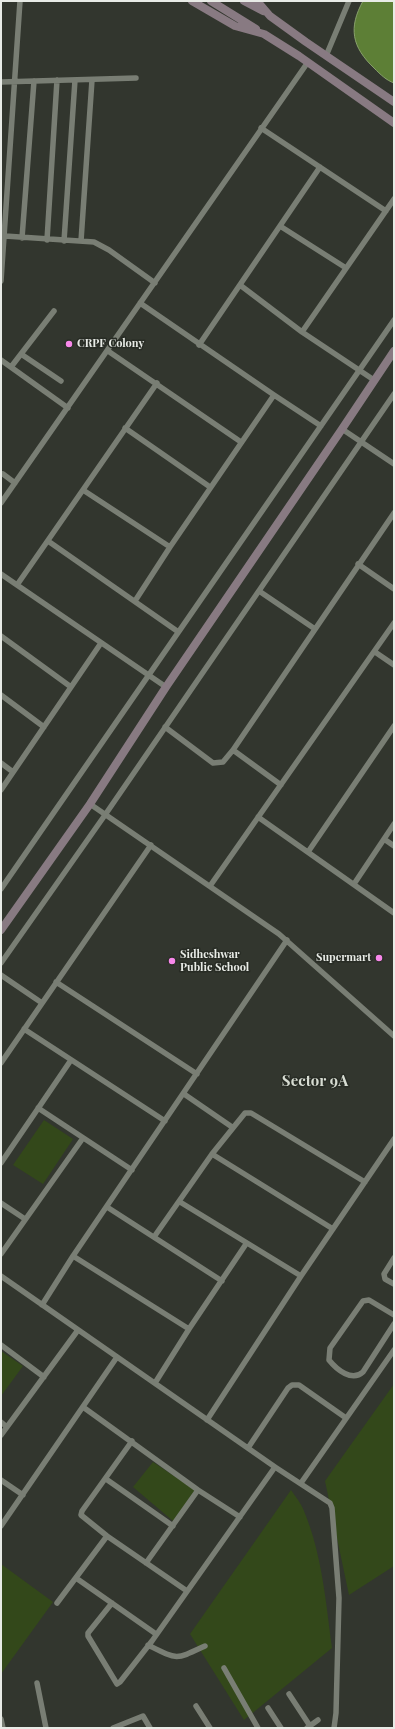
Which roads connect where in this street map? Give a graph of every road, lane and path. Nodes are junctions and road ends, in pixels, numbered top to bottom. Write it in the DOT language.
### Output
graph roads {
  1 [pos="20,1"];
  2 [pos="192,1"];
  3 [pos="211,1"];
  4 [pos="244,1"];
  5 [pos="257,1"];
  6 [pos="349,1"];
  7 [pos="270,16"];
  8 [pos="264,34"];
  9 [pos="306,42"];
  10 [pos="299,56"];
  11 [pos="326,56"];
  12 [pos="308,62"];
  13 [pos="136,78"];
  14 [pos="57,80"];
  15 [pos="75,80"];
  16 [pos="92,80"];
  17 [pos="34,81"];
  18 [pos="1,82"];
  19 [pos="15,82"];
  20 [pos="394,102"];
  21 [pos="394,123"];
  22 [pos="261,128"];
  23 [pos="320,167"];
  24 [pos="394,199"];
  25 [pos="386,211"];
  26 [pos="280,226"];
  27 [pos="5,236"];
  28 [pos="22,238"];
  29 [pos="47,240"];
  30 [pos="64,241"];
  31 [pos="81,241"];
  32 [pos="346,268"];
  33 [pos="1,281"];
  34 [pos="155,282"];
  35 [pos="240,286"];
  36 [pos="140,303"];
  37 [pos="54,311"];
  38 [pos="394,320"];
  39 [pos="302,332"];
  40 [pos="200,345"];
  41 [pos="108,351"];
  42 [pos="394,351"];
  43 [pos="21,354"];
  44 [pos="1,360"];
  45 [pos="11,367"];
  46 [pos="359,369"];
  47 [pos="374,380"];
  48 [pos="61,381"];
  49 [pos="157,383"];
  50 [pos="394,394"];
  51 [pos="274,395"];
  52 [pos="68,408"];
  53 [pos="322,426"];
  54 [pos="125,428"];
  55 [pos="342,429"];
  56 [pos="241,442"];
  57 [pos="362,442"];
  58 [pos="394,464"];
  59 [pos="2,475"];
  60 [pos="15,483"];
  61 [pos="210,487"];
  62 [pos="83,490"];
  63 [pos="1,503"];
  64 [pos="394,513"];
  65 [pos="48,541"];
  66 [pos="170,547"];
  67 [pos="358,564"];
  68 [pos="1,574"];
  69 [pos="17,585"];
  70 [pos="394,589"];
  71 [pos="259,591"];
  72 [pos="135,601"];
  73 [pos="394,623"];
  74 [pos="315,629"];
  75 [pos="178,631"];
  76 [pos="1,636"];
  77 [pos="101,643"];
  78 [pos="375,652"];
  79 [pos="394,665"];
  80 [pos="148,675"];
  81 [pos="71,687"];
  82 [pos="166,687"];
  83 [pos="1,695"];
  84 [pos="394,726"];
  85 [pos="44,727"];
  86 [pos="165,727"];
  87 [pos="233,750"];
  88 [pos="1,764"];
  89 [pos="13,772"];
  90 [pos="281,785"];
  91 [pos="1,790"];
  92 [pos="90,804"];
  93 [pos="105,815"];
  94 [pos="258,817"];
  95 [pos="394,824"];
  96 [pos="384,839"];
  97 [pos="151,844"];
  98 [pos="394,846"];
  99 [pos="308,852"];
  100 [pos="354,884"];
  101 [pos="210,886"];
  102 [pos="1,889"];
  103 [pos="394,913"];
  104 [pos="1,930"];
  105 [pos="287,940"];
  106 [pos="1,963"];
  107 [pos="1,975"];
  108 [pos="56,982"];
  109 [pos="42,1003"];
  110 [pos="24,1029"];
  111 [pos="394,1036"];
  112 [pos="71,1060"];
  113 [pos="1,1063"];
  114 [pos="197,1074"];
  115 [pos="184,1094"];
  116 [pos="38,1108"];
  117 [pos="165,1121"];
  118 [pos="232,1127"];
  119 [pos="83,1138"];
  120 [pos="394,1139"];
  121 [pos="212,1154"];
  122 [pos="1,1162"];
  123 [pos="132,1170"];
  124 [pos="365,1182"];
  125 [pos="180,1202"];
  126 [pos="1,1203"];
  127 [pos="107,1207"];
  128 [pos="25,1219"];
  129 [pos="333,1229"];
  130 [pos="154,1237"];
  131 [pos="246,1244"];
  132 [pos="1,1254"];
  133 [pos="73,1256"];
  134 [pos="394,1258"];
  135 [pos="1,1276"];
  136 [pos="301,1276"];
  137 [pos="222,1280"];
  138 [pos="394,1284"];
  139 [pos="42,1305"];
  140 [pos="394,1316"];
  141 [pos="394,1324"];
  142 [pos="189,1329"];
  143 [pos="78,1330"];
  144 [pos="1,1345"];
  145 [pos="394,1350"];
  146 [pos="117,1357"];
  147 [pos="44,1377"];
  148 [pos="155,1383"];
  149 [pos="83,1407"];
  150 [pos="346,1418"];
  151 [pos="207,1420"];
  152 [pos="1,1422"];
  153 [pos="7,1427"];
  154 [pos="1,1436"];
  155 [pos="132,1441"];
  156 [pos="248,1448"];
  157 [pos="275,1467"];
  158 [pos="106,1479"];
  159 [pos="1,1480"];
  160 [pos="300,1483"];
  161 [pos="198,1490"];
  162 [pos="23,1495"];
  163 [pos="240,1517"];
  164 [pos="1,1526"];
  165 [pos="172,1526"];
  166 [pos="107,1536"];
  167 [pos="146,1563"];
  168 [pos="76,1578"];
  169 [pos="187,1591"];
  170 [pos="57,1603"];
  171 [pos="112,1603"];
  172 [pos="156,1634"];
  173 [pos="148,1645"];
  174 [pos="205,1646"];
  175 [pos="224,1668"];
  176 [pos="37,1683"];
  177 [pos="289,1694"];
  178 [pos="196,1706"];
  179 [pos="268,1708"];
  180 [pos="1,1719"];
  181 [pos="318,1720"];
  182 [pos="309,1727"];
  183 [pos="3,1728"];
  184 [pos="46,1728"];
  185 [pos="112,1728"];
  186 [pos="150,1728"];
  187 [pos="210,1728"];
  188 [pos="258,1728"];
  189 [pos="282,1728"];
  190 [pos="334,1728"];
  1 -- 19 [label="street"];
  2 -- 8 [label="street"];
  3 -- 8 [label="street"];
  4 -- 7 [label="street"];
  5 -- 7 [label="street"];
  6 -- 11 [label="street"];
  7 -- 9 [label="street"];
  8 -- 10 [label="street"];
  9 -- 10 [label="street"];
  9 -- 11 [label="street"];
  10 -- 12 [label="street"];
  11 -- 20 [label="street"];
  12 -- 21 [label="street"];
  12 -- 22 [label="street"];
  13 -- 16 [label="street"];
  14 -- 15 [label="street"];
  14 -- 17 [label="street"];
  14 -- 29 [label="street"];
  15 -- 16 [label="street"];
  15 -- 30 [label="street"];
  16 -- 31 [label="street"];
  17 -- 19 [label="street"];
  17 -- 28 [label="street"];
  18 -- 19 [label="street"];
  19 -- 27 [label="street"];
  22 -- 23 [label="street"];
  22 -- 34 [label="street"];
  23 -- 25 [label="street"];
  23 -- 26 [label="street"];
  24 -- 25 [label="street"];
  25 -- 32 [label="street"];
  26 -- 32 [label="street"];
  26 -- 35 [label="street"];
  27 -- 28 [label="street"];
  27 -- 33 [label="street"];
  28 -- 29 [label="street"];
  29 -- 30 [label="street"];
  30 -- 31 [label="street"];
  31 -- 34 [label="street"];
  32 -- 39 [label="street"];
  34 -- 36 [label="street"];
  35 -- 39 [label="street"];
  35 -- 40 [label="street"];
  36 -- 40 [label="street"];
  36 -- 41 [label="street"];
  37 -- 43 [label="street"];
  38 -- 46 [label="street"];
  39 -- 46 [label="street"];
  40 -- 51 [label="street"];
  41 -- 49 [label="street"];
  41 -- 52 [label="street"];
  42 -- 47 [label="street"];
  43 -- 45 [label="street"];
  43 -- 48 [label="street"];
  44 -- 45 [label="street"];
  45 -- 52 [label="street"];
  46 -- 47 [label="street"];
  46 -- 53 [label="street"];
  47 -- 55 [label="street"];
  49 -- 54 [label="street"];
  49 -- 56 [label="street"];
  50 -- 57 [label="street"];
  51 -- 53 [label="street"];
  51 -- 56 [label="street"];
  52 -- 60 [label="street"];
  53 -- 75 [label="street"];
  54 -- 61 [label="street"];
  54 -- 62 [label="street"];
  55 -- 57 [label="street"];
  55 -- 82 [label="street"];
  56 -- 61 [label="street"];
  57 -- 58 [label="street"];
  57 -- 71 [label="street"];
  59 -- 60 [label="street"];
  60 -- 63 [label="street"];
  61 -- 66 [label="street"];
  62 -- 65 [label="street"];
  62 -- 66 [label="street"];
  64 -- 67 [label="street"];
  65 -- 69 [label="street"];
  65 -- 72 [label="street"];
  66 -- 72 [label="street"];
  67 -- 70 [label="street"];
  67 -- 74 [label="street"];
  68 -- 69 [label="street"];
  69 -- 77 [label="street"];
  71 -- 74 [label="street"];
  71 -- 86 [label="street"];
  72 -- 75 [label="street"];
  73 -- 78 [label="street"];
  74 -- 87 [label="street"];
  75 -- 80 [label="street"];
  76 -- 81 [label="street"];
  77 -- 80 [label="street"];
  77 -- 81 [label="street"];
  78 -- 79 [label="street"];
  78 -- 90 [label="street"];
  80 -- 82 [label="street"];
  80 -- 102 [label="street"];
  81 -- 85 [label="street"];
  82 -- 92 [label="street"];
  83 -- 85 [label="street"];
  84 -- 99 [label="street"];
  85 -- 89 [label="street"];
  86 -- 87 [label="street"];
  86 -- 93 [label="street"];
  87 -- 90 [label="street"];
  88 -- 89 [label="street"];
  89 -- 91 [label="street"];
  90 -- 94 [label="street"];
  92 -- 93 [label="street"];
  92 -- 104 [label="street"];
  93 -- 97 [label="street"];
  93 -- 106 [label="street"];
  94 -- 99 [label="street"];
  94 -- 101 [label="street"];
  95 -- 96 [label="street"];
  96 -- 98 [label="street"];
  96 -- 100 [label="street"];
  97 -- 101 [label="street"];
  97 -- 108 [label="street"];
  99 -- 100 [label="street"];
  100 -- 103 [label="street"];
  101 -- 105 [label="street"];
  105 -- 111 [label="street"];
  105 -- 114 [label="street"];
  107 -- 109 [label="street"];
  108 -- 109 [label="street"];
  108 -- 114 [label="street"];
  109 -- 110 [label="street"];
  110 -- 112 [label="street"];
  110 -- 113 [label="street"];
  112 -- 116 [label="street"];
  112 -- 117 [label="street"];
  114 -- 115 [label="street"];
  115 -- 117 [label="street"];
  115 -- 118 [label="street"];
  116 -- 119 [label="street"];
  116 -- 122 [label="street"];
  117 -- 123 [label="street"];
  118 -- 121 [label="street"];
  118 -- 124 [label="street"];
  119 -- 123 [label="street"];
  119 -- 128 [label="street"];
  120 -- 124 [label="street"];
  121 -- 125 [label="street"];
  121 -- 129 [label="street"];
  123 -- 127 [label="street"];
  124 -- 129 [label="street"];
  125 -- 130 [label="street"];
  125 -- 131 [label="street"];
  126 -- 128 [label="street"];
  127 -- 130 [label="street"];
  127 -- 133 [label="street"];
  128 -- 132 [label="street"];
  129 -- 136 [label="street"];
  130 -- 137 [label="street"];
  131 -- 136 [label="street"];
  131 -- 137 [label="street"];
  133 -- 139 [label="street"];
  133 -- 142 [label="street"];
  134 -- 138 [label="street"];
  135 -- 139 [label="street"];
  136 -- 151 [label="street"];
  137 -- 142 [label="street"];
  139 -- 143 [label="street"];
  140 -- 141 [label="street"];
  142 -- 148 [label="street"];
  143 -- 146 [label="street"];
  143 -- 147 [label="street"];
  144 -- 147 [label="street"];
  145 -- 150 [label="street"];
  146 -- 148 [label="street"];
  146 -- 149 [label="street"];
  147 -- 153 [label="street"];
  148 -- 151 [label="street"];
  149 -- 155 [label="street"];
  149 -- 162 [label="street"];
  150 -- 156 [label="street"];
  150 -- 160 [label="street"];
  151 -- 156 [label="street"];
  152 -- 153 [label="street"];
  153 -- 154 [label="street"];
  155 -- 158 [label="street"];
  155 -- 161 [label="street"];
  156 -- 157 [label="street"];
  157 -- 160 [label="street"];
  157 -- 163 [label="street"];
  158 -- 165 [label="street"];
  158 -- 166 [label="street"];
  159 -- 162 [label="street"];
  160 -- 190 [label="street"];
  161 -- 163 [label="street"];
  161 -- 165 [label="street"];
  162 -- 164 [label="street"];
  163 -- 169 [label="street"];
  165 -- 167 [label="street"];
  166 -- 167 [label="street"];
  166 -- 168 [label="street"];
  167 -- 169 [label="street"];
  168 -- 170 [label="street"];
  168 -- 171 [label="street"];
  169 -- 172 [label="street"];
  171 -- 172 [label="street"];
  171 -- 173 [label="street"];
  172 -- 173 [label="street"];
  173 -- 174 [label="street"];
  175 -- 188 [label="street"];
  176 -- 184 [label="street"];
  177 -- 182 [label="street"];
  178 -- 187 [label="street"];
  179 -- 189 [label="street"];
  180 -- 183 [label="street"];
  181 -- 182 [label="street"];
  185 -- 186 [label="street"];
}
